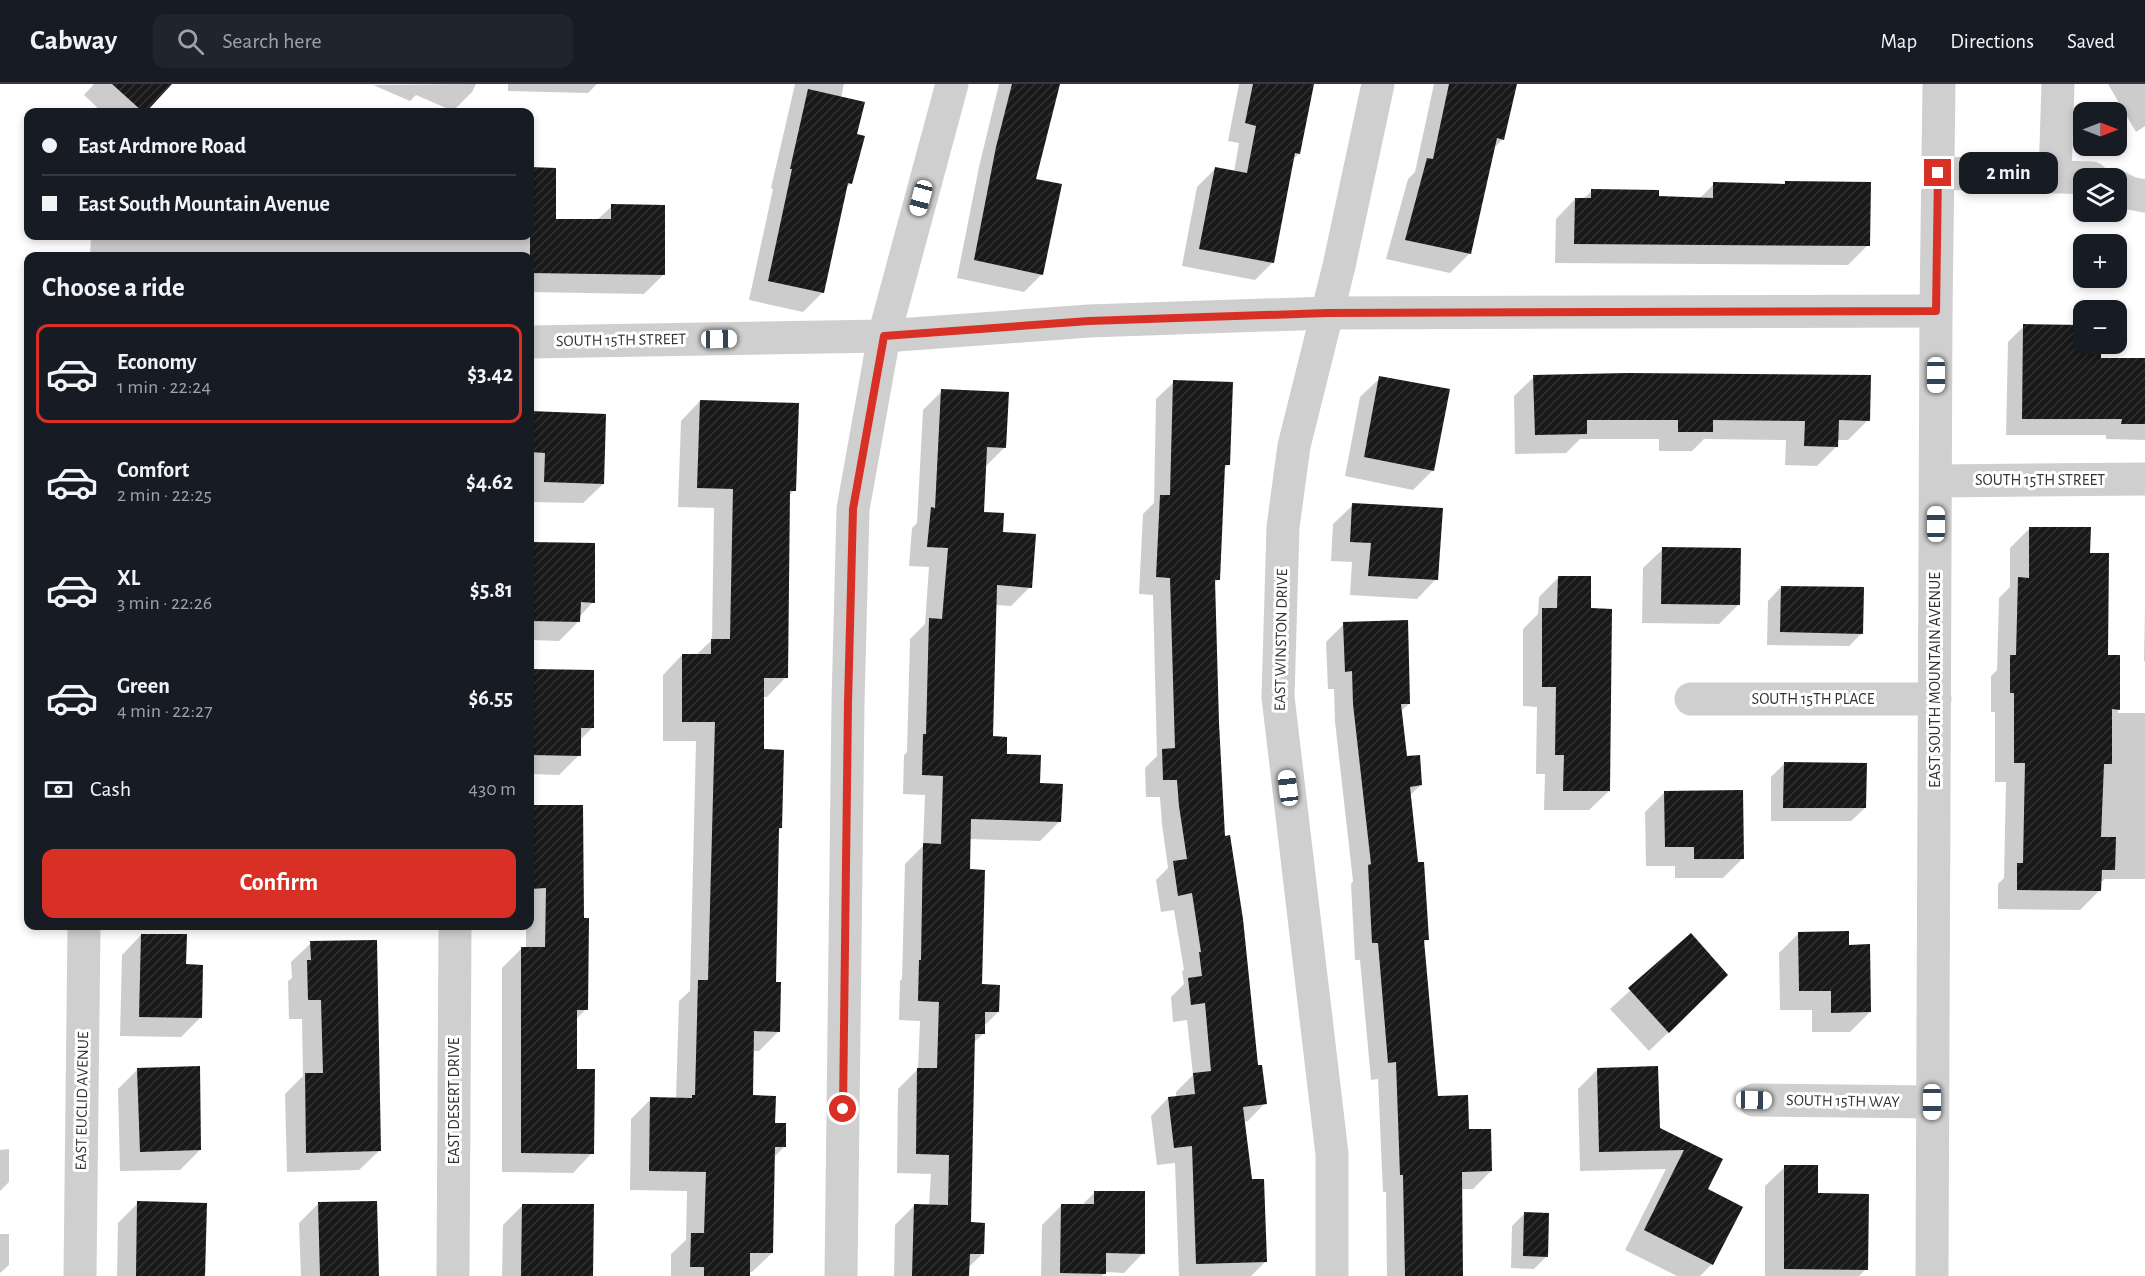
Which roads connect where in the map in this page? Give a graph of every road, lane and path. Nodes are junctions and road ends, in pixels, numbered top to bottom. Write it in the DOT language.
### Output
graph roads {
  1 [pos="952,84"];
  2 [pos="1378,84"];
  3 [pos="1939,84"];
  4 [pos="2058,84"];
  5 [pos="1938,173"];
  6 [pos="2055,177"];
  7 [pos="2073,177"];
  8 [pos="2127,192"];
  9 [pos="2145,196"];
  10 [pos="1936,311"];
  11 [pos="1327,313"];
  12 [pos="884,336"];
  13 [pos="534,342"];
  14 [pos="2145,479"];
  15 [pos="1936,481"];
  16 [pos="1691,699"];
  17 [pos="1935,699"];
  18 [pos="84,930"];
  19 [pos="455,930"];
  20 [pos="1754,1100"];
  21 [pos="1932,1102"];
  22 [pos="80,1276"];
  23 [pos="453,1276"];
  24 [pos="841,1276"];
  25 [pos="1332,1276"];
  26 [pos="1932,1276"];
  1 -- 12 [label="street"];
  2 -- 11 [label="street, EAST WINSTON DRIVE"];
  3 -- 5 [label="street, EAST SOUTH MOUNTAIN AVENUE"];
  4 -- 6 [label="street"];
  5 -- 6 [label="street"];
  5 -- 10 [label="street, EAST SOUTH MOUNTAIN AVENUE"];
  6 -- 7 [label="street"];
  8 -- 9 [label="street"];
  10 -- 11 [label="street, SOUTH 15TH STREET"];
  10 -- 15 [label="street, EAST SOUTH MOUNTAIN AVENUE"];
  11 -- 12 [label="street, SOUTH 15TH STREET"];
  11 -- 25 [label="street, EAST WINSTON DRIVE"];
  12 -- 13 [label="street, SOUTH 15TH STREET"];
  12 -- 24 [label="street"];
  14 -- 15 [label="street, SOUTH 15TH STREET"];
  15 -- 17 [label="street, EAST SOUTH MOUNTAIN AVENUE"];
  16 -- 17 [label="street, SOUTH 15TH PLACE"];
  17 -- 21 [label="street, EAST SOUTH MOUNTAIN AVENUE"];
  18 -- 22 [label="street, EAST EUCLID AVENUE"];
  19 -- 23 [label="street, EAST DESERT DRIVE"];
  20 -- 21 [label="street, SOUTH 15TH WAY"];
  21 -- 26 [label="street, EAST SOUTH MOUNTAIN AVENUE"];
}
